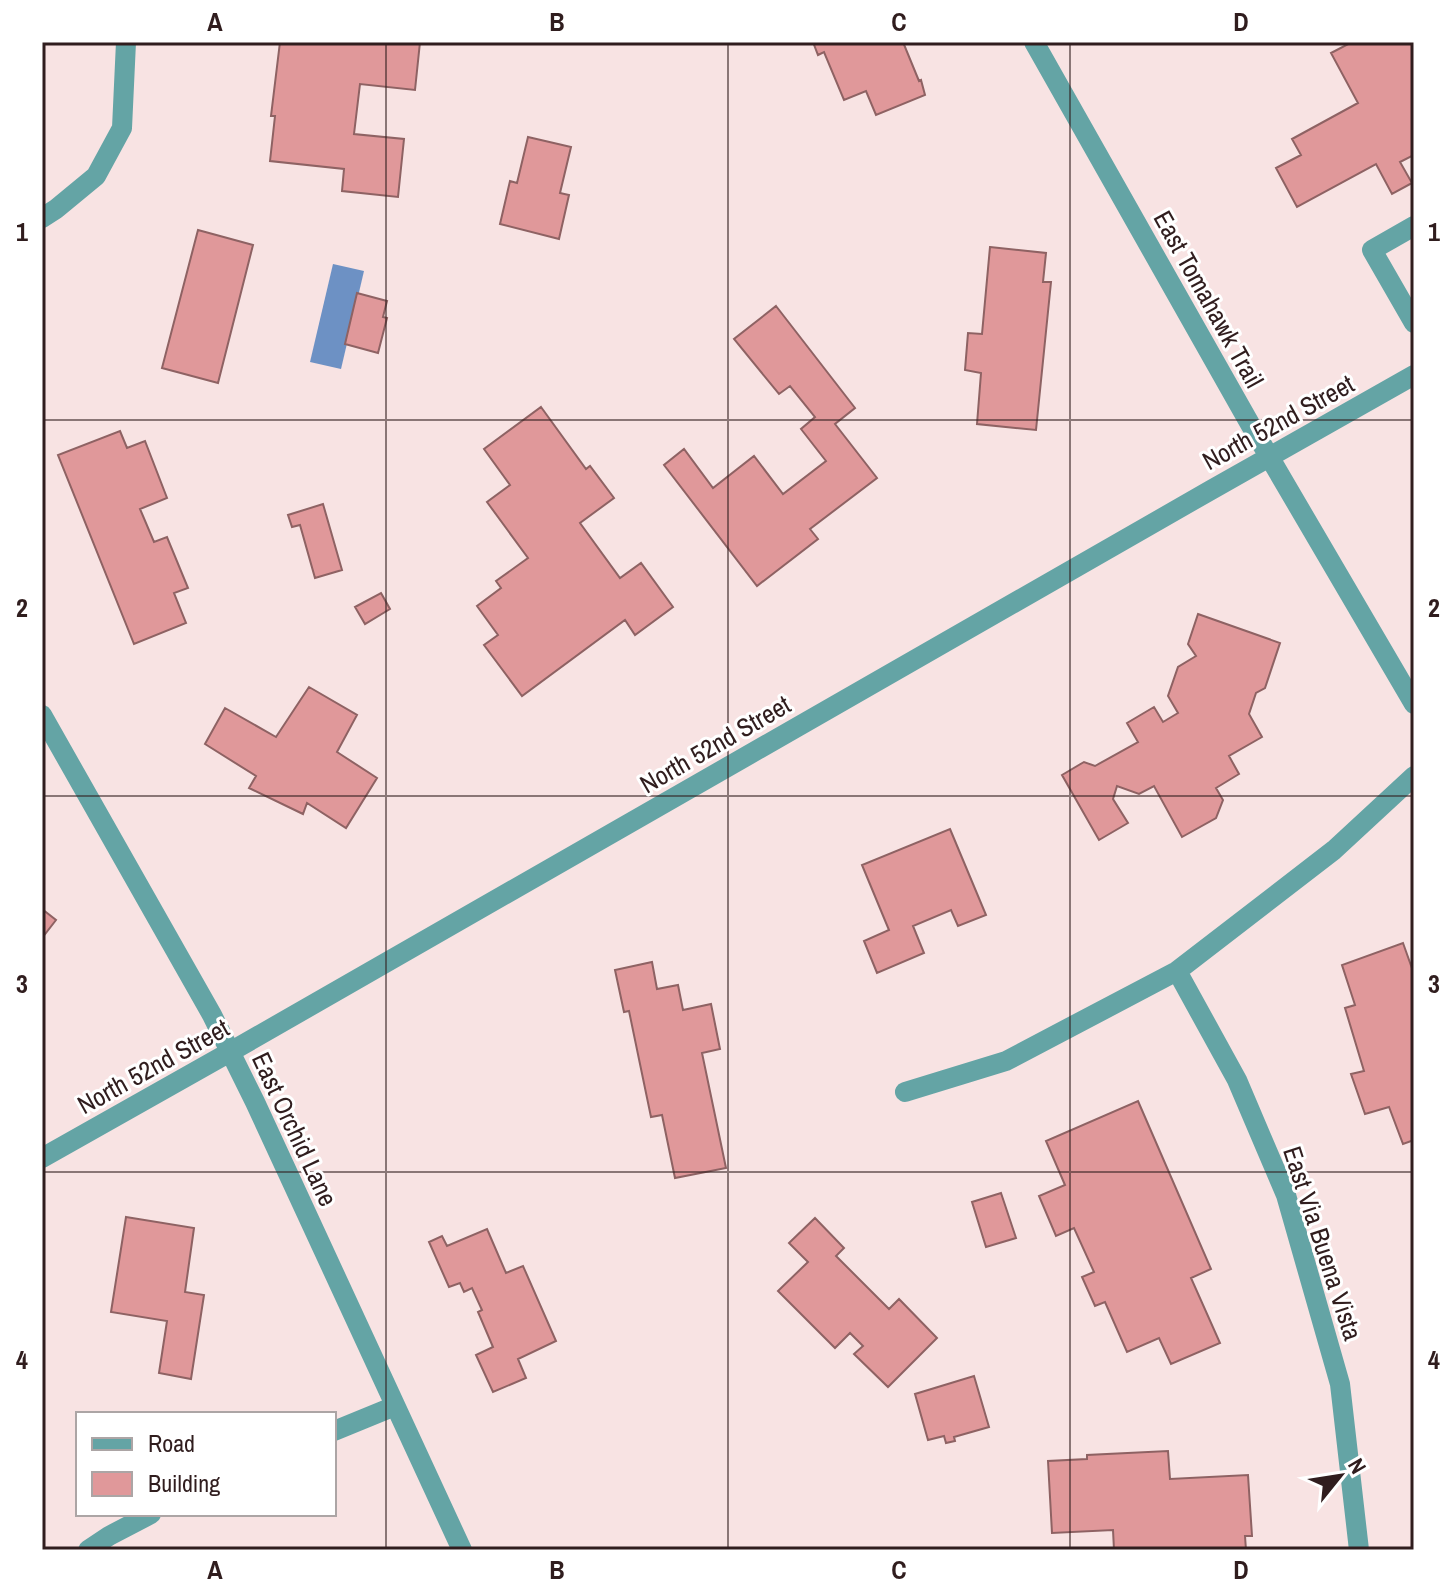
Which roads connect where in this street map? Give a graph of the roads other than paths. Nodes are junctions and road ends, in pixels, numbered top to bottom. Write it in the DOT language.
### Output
graph roads {
  1 [pos="126,42"];
  2 [pos="1034,42"];
  3 [pos="42,218"];
  4 [pos="1414,226"];
  5 [pos="1414,323"];
  6 [pos="1414,375"];
  7 [pos="1270,458"];
  8 [pos="1414,704"];
  9 [pos="42,715"];
  10 [pos="1414,776"];
  11 [pos="1177,971"];
  12 [pos="230,1052"];
  13 [pos="905,1092"];
  14 [pos="42,1158"];
  15 [pos="395,1406"];
  16 [pos="336,1430"];
  17 [pos="147,1516"];
  18 [pos="88,1550"];
  19 [pos="462,1550"];
  20 [pos="1359,1550"];
  1 -- 3 [label="street"];
  2 -- 7 [label="street, East Tomahawk Trail"];
  4 -- 5 [label="street"];
  6 -- 7 [label="street, North 52nd Street"];
  7 -- 8 [label="street, East Tomahawk Trail"];
  7 -- 12 [label="street, North 52nd Street"];
  9 -- 12 [label="street, East Orchid Lane"];
  10 -- 11 [label="street"];
  11 -- 13 [label="street"];
  11 -- 20 [label="street, East Via Buena Vista"];
  12 -- 14 [label="street, North 52nd Street"];
  12 -- 15 [label="street, East Orchid Lane"];
  15 -- 16 [label="street"];
  15 -- 19 [label="street, East Orchid Lane"];
  17 -- 18 [label="street"];
}
